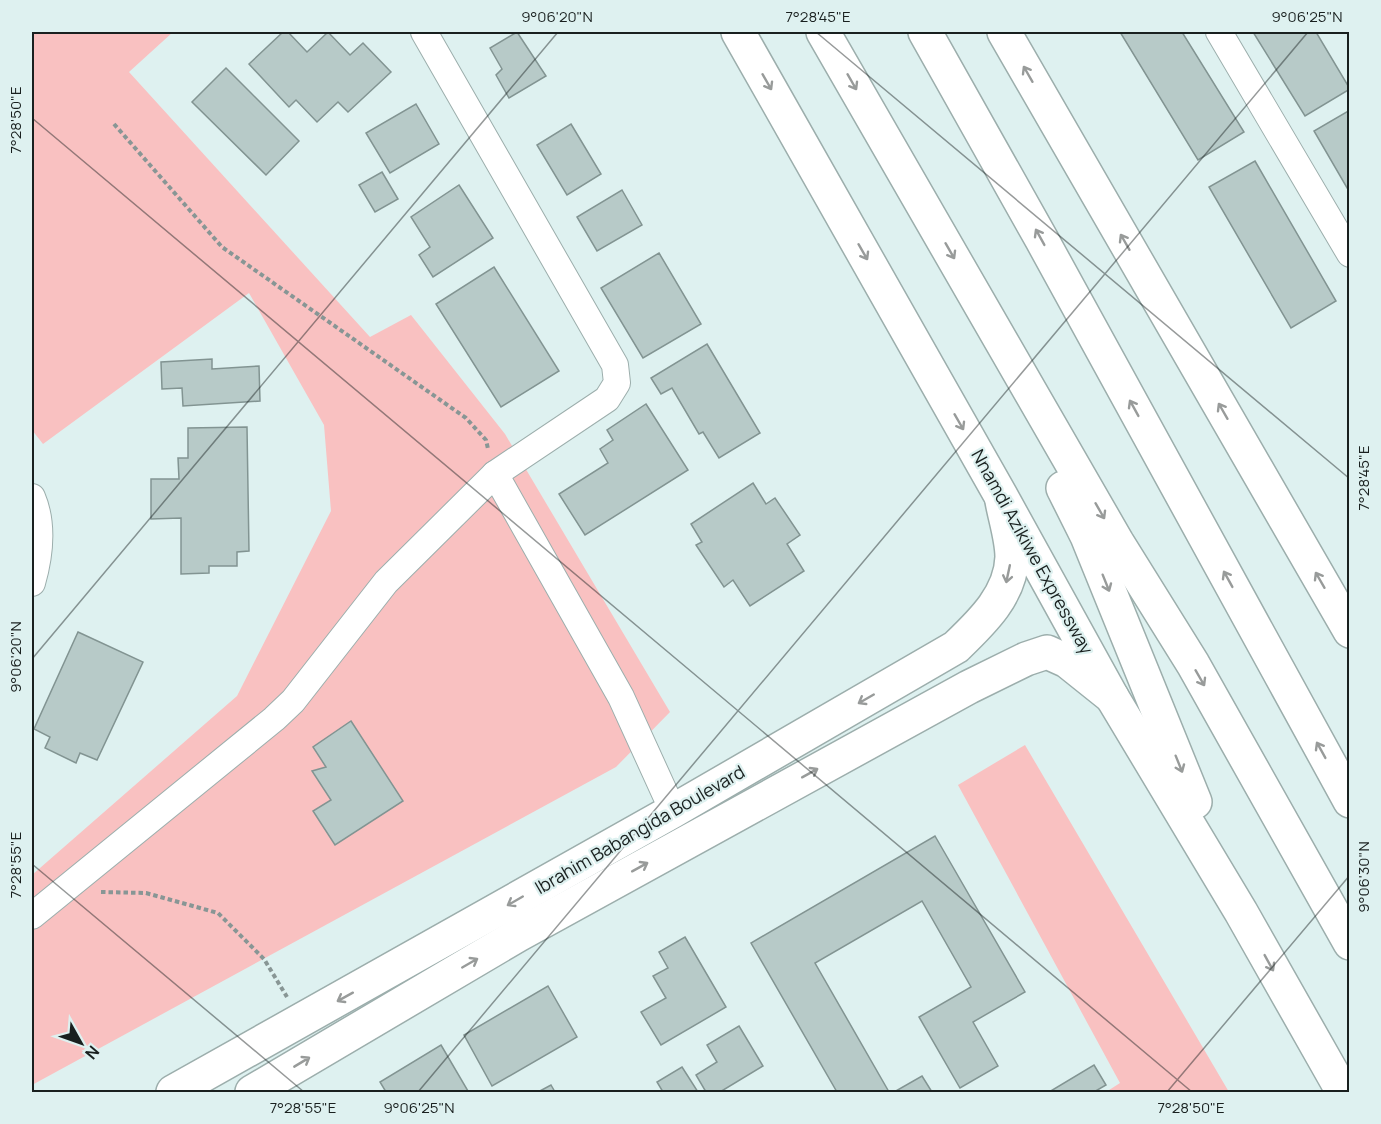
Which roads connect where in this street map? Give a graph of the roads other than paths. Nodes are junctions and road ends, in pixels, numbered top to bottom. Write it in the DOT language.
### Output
graph roads {
  1 [pos="424,32"];
  2 [pos="738,32"];
  3 [pos="823,32"];
  4 [pos="925,32"];
  5 [pos="1004,32"];
  6 [pos="1219,32"];
  7 [pos="1350,254"];
  8 [pos="1000,337"];
  9 [pos="495,474"];
  10 [pos="1001,496"];
  11 [pos="32,497"];
  12 [pos="32,583"];
  13 [pos="1350,631"];
  14 [pos="1112,697"];
  15 [pos="1350,801"];
  16 [pos="673,811"];
  17 [pos="1240,912"];
  18 [pos="32,916"];
  19 [pos="1350,943"];
  20 [pos="1340,1085"];
  21 [pos="173,1092"];
  22 [pos="252,1092"];
  1 -- 9 [label="street"];
  2 -- 10 [label="main road, Nnamdi Azikiwe Expressway, one-way"];
  3 -- 8 [label="main road, one-way"];
  15 -- 4 [label="main road, one-way"];
  13 -- 5 [label="main road, one-way"];
  6 -- 7 [label="street"];
  8 -- 17 [label="main road, one-way"];
  8 -- 19 [label="main road, one-way"];
  9 -- 16 [label="street"];
  9 -- 18 [label="street"];
  10 -- 14 [label="main road, Nnamdi Azikiwe Expressway"];
  10 -- 16 [label="main road, Ibrahim Babangida Boulevard, one-way"];
  11 -- 12 [label="street"];
  14 -- 17 [label="main road, Nnamdi Azikiwe Expressway"];
  22 -- 14 [label="main road, Ibrahim Babangida Boulevard, one-way"];
  16 -- 21 [label="main road, Ibrahim Babangida Boulevard, one-way"];
  17 -- 20 [label="main road, Nnamdi Azikiwe Expressway, one-way"];
}
